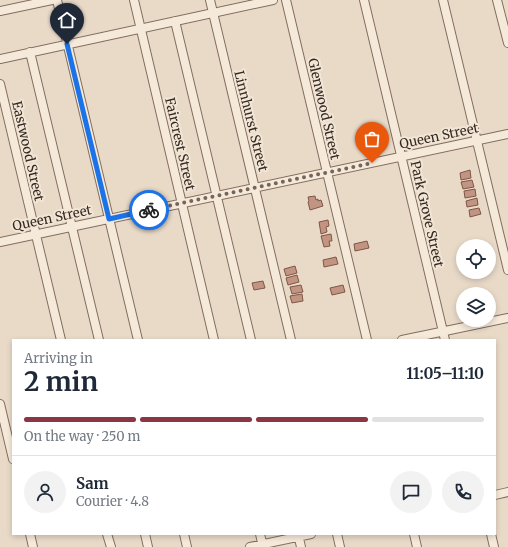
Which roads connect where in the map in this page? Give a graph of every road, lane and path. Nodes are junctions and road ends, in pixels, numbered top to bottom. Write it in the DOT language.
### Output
graph roads {
  1 [pos="52,0"];
  2 [pos="57,0"];
  3 [pos="134,0"];
  4 [pos="210,0"];
  5 [pos="273,0"];
  6 [pos="286,0"];
  7 [pos="364,0"];
  8 [pos="443,0"];
  9 [pos="497,0"];
  10 [pos="0,11"];
  11 [pos="213,13"];
  12 [pos="175,21"];
  13 [pos="140,29"];
  14 [pos="508,43"];
  15 [pos="67,44"];
  16 [pos="30,52"];
  17 [pos="0,59"];
  18 [pos="0,84"];
  19 [pos="508,134"];
  20 [pos="477,140"];
  21 [pos="401,156"];
  22 [pos="327,172"];
  23 [pos="254,188"];
  24 [pos="217,196"];
  25 [pos="182,203"];
  26 [pos="109,219"];
  27 [pos="71,227"];
  28 [pos="36,234"];
  29 [pos="0,242"];
  30 [pos="508,270"];
  31 [pos="508,318"];
  32 [pos="443,331"];
  33 [pos="61,339"];
  34 [pos="99,339"];
  35 [pos="138,339"];
  36 [pos="214,339"];
  37 [pos="251,339"];
  38 [pos="291,339"];
  39 [pos="367,339"];
  40 [pos="407,339"];
  41 [pos="445,339"];
  42 [pos="0,404"];
  43 [pos="6,425"];
  44 [pos="12,454"];
  45 [pos="508,492"];
  46 [pos="496,495"];
  47 [pos="30,535"];
  48 [pos="107,535"];
  49 [pos="145,535"];
  50 [pos="184,535"];
  51 [pos="260,535"];
  52 [pos="299,535"];
  53 [pos="337,535"];
  54 [pos="414,535"];
  55 [pos="491,535"];
  56 [pos="263,546"];
  57 [pos="34,547"];
  58 [pos="111,547"];
  59 [pos="148,547"];
  60 [pos="187,547"];
  61 [pos="250,547"];
  62 [pos="301,547"];
  63 [pos="340,547"];
  64 [pos="416,547"];
  65 [pos="494,547"];
  1 -- 10 [label="street"];
  2 -- 15 [label="street"];
  3 -- 13 [label="street, Faircrest Street"];
  4 -- 11 [label="street, Linnhurst Street"];
  5 -- 11 [label="street"];
  6 -- 22 [label="street, Glenwood Street"];
  7 -- 21 [label="street, Park Grove Street"];
  8 -- 20 [label="street"];
  9 -- 14 [label="street"];
  11 -- 12 [label="street"];
  11 -- 23 [label="street, Linnhurst Street"];
  12 -- 13 [label="street"];
  12 -- 24 [label="street"];
  13 -- 15 [label="street"];
  13 -- 25 [label="street, Faircrest Street"];
  15 -- 16 [label="street"];
  15 -- 26 [label="street"];
  16 -- 17 [label="street"];
  16 -- 27 [label="street"];
  18 -- 28 [label="street, Eastwood Street"];
  19 -- 20 [label="street, Queen Street"];
  20 -- 21 [label="street, Queen Street"];
  20 -- 30 [label="street"];
  21 -- 22 [label="street, Queen Street"];
  21 -- 32 [label="street, Park Grove Street"];
  22 -- 23 [label="street, Queen Street"];
  22 -- 39 [label="street, Glenwood Street"];
  23 -- 24 [label="street, Queen Street"];
  23 -- 38 [label="street, Linnhurst Street"];
  24 -- 25 [label="street, Queen Street"];
  24 -- 37 [label="street"];
  25 -- 26 [label="street, Queen Street"];
  25 -- 36 [label="street, Faircrest Street"];
  26 -- 27 [label="street, Queen Street"];
  26 -- 35 [label="street"];
  27 -- 28 [label="street, Queen Street"];
  27 -- 34 [label="street"];
  28 -- 29 [label="street, Queen Street"];
  28 -- 33 [label="street, Eastwood Street"];
  31 -- 32 [label="street"];
  32 -- 40 [label="street"];
  32 -- 41 [label="street, Park Grove Street"];
  42 -- 43 [label="street"];
  43 -- 44 [label="street"];
  45 -- 46 [label="street"];
  47 -- 57 [label="street"];
  48 -- 58 [label="street"];
  49 -- 59 [label="street"];
  50 -- 60 [label="street"];
  51 -- 56 [label="street"];
  52 -- 56 [label="street"];
  52 -- 62 [label="street"];
  53 -- 63 [label="street"];
  54 -- 64 [label="street"];
  55 -- 65 [label="street"];
  56 -- 61 [label="street"];
}
